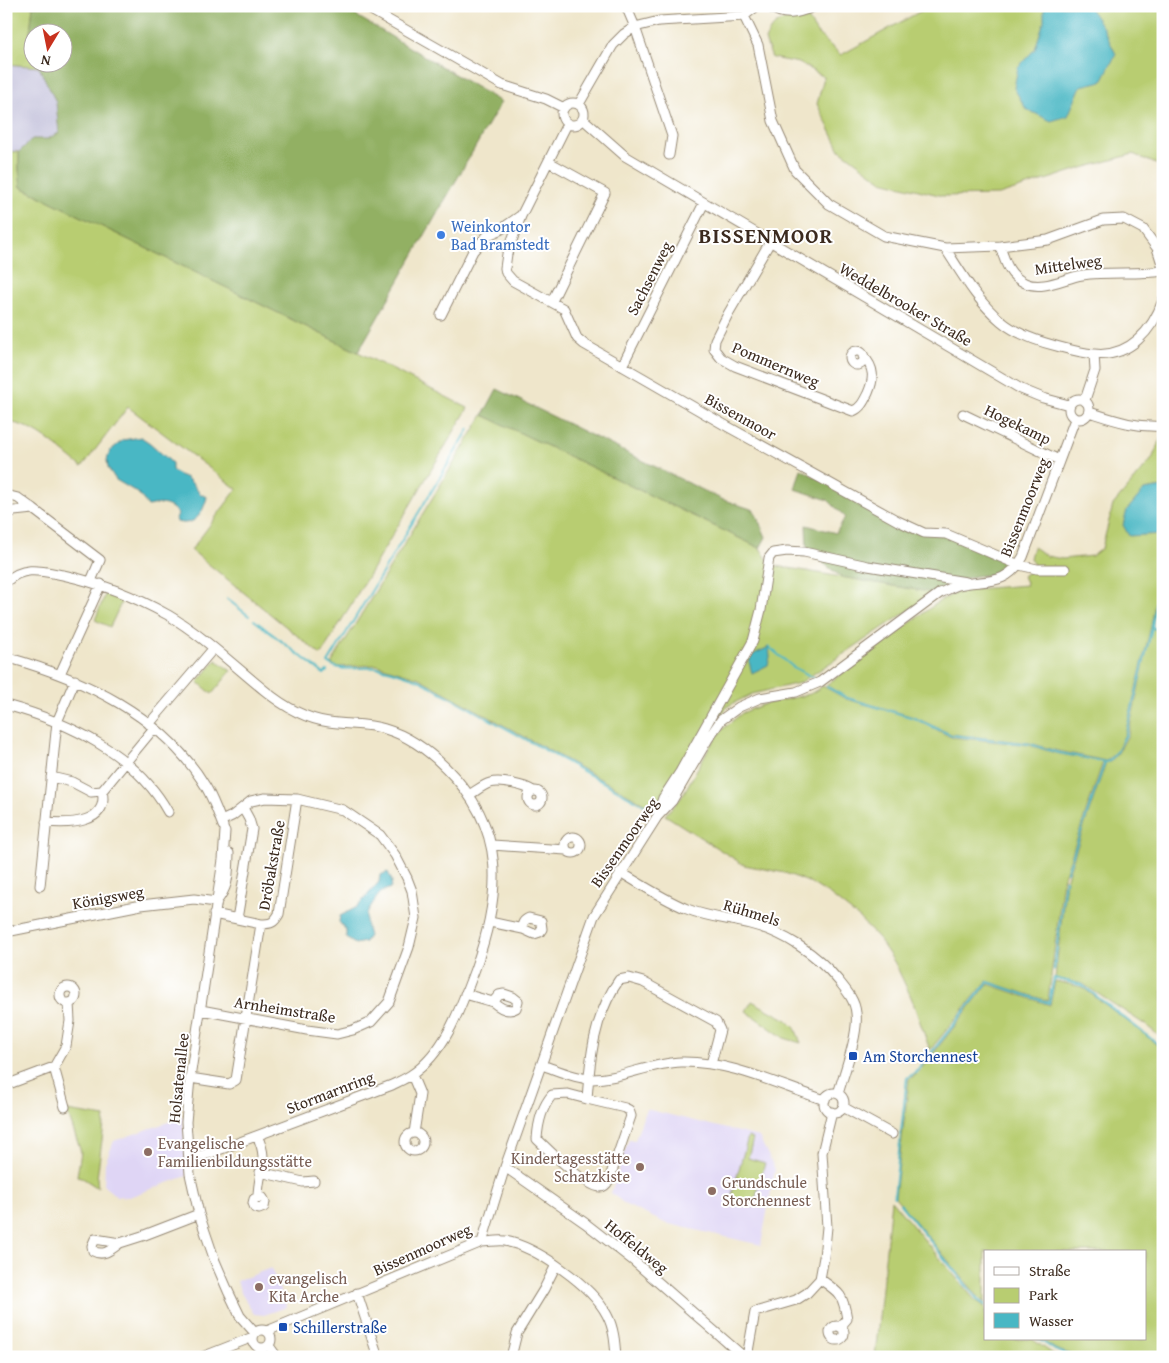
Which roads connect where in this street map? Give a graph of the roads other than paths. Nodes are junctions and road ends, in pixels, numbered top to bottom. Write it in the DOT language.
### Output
graph roads {
  1 [pos="364,6"];
  2 [pos="626,6"];
  3 [pos="757,6"];
  4 [pos="768,6"];
  5 [pos="816,6"];
  6 [pos="744,16"];
  7 [pos="635,27"];
  8 [pos="578,104"];
  9 [pos="564,108"];
  10 [pos="583,119"];
  11 [pos="567,124"];
  12 [pos="669,156"];
  13 [pos="549,162"];
  14 [pos="704,203"];
  15 [pos="521,216"];
  16 [pos="500,230"];
  17 [pos="513,238"];
  18 [pos="770,242"];
  19 [pos="1000,246"];
  20 [pos="945,248"];
  21 [pos="1163,266"];
  22 [pos="1163,271"];
  23 [pos="1163,300"];
  24 [pos="552,301"];
  25 [pos="441,315"];
  26 [pos="1094,354"];
  27 [pos="863,356"];
  28 [pos="622,366"];
  29 [pos="1084,400"];
  30 [pos="1069,406"];
  31 [pos="1089,412"];
  32 [pos="963,414"];
  33 [pos="1076,419"];
  34 [pos="1163,426"];
  35 [pos="1059,460"];
  36 [pos="6,495"];
  37 [pos="34,510"];
  38 [pos="6,515"];
  39 [pos="1019,564"];
  40 [pos="1065,569"];
  41 [pos="8,576"];
  42 [pos="91,581"];
  43 [pos="101,584"];
  44 [pos="976,584"];
  45 [pos="214,649"];
  46 [pos="6,657"];
  47 [pos="60,674"];
  48 [pos="75,680"];
  49 [pos="6,706"];
  50 [pos="57,722"];
  51 [pos="151,726"];
  52 [pos="125,762"];
  53 [pos="51,777"];
  54 [pos="102,791"];
  55 [pos="533,791"];
  56 [pos="469,795"];
  57 [pos="297,799"];
  58 [pos="243,808"];
  59 [pos="168,812"];
  60 [pos="657,817"];
  61 [pos="221,821"];
  62 [pos="46,822"];
  63 [pos="492,844"];
  64 [pos="566,850"];
  65 [pos="620,872"];
  66 [pos="40,886"];
  67 [pos="216,902"];
  68 [pos="214,914"];
  69 [pos="237,919"];
  70 [pos="490,922"];
  71 [pos="262,924"];
  72 [pos="523,930"];
  73 [pos="6,932"];
  74 [pos="466,994"];
  75 [pos="494,1002"];
  76 [pos="69,1003"];
  77 [pos="200,1010"];
  78 [pos="246,1018"];
  79 [pos="711,1064"];
  80 [pos="542,1065"];
  81 [pos="54,1068"];
  82 [pos="412,1075"];
  83 [pos="190,1078"];
  84 [pos="588,1079"];
  85 [pos="6,1084"];
  86 [pos="838,1094"];
  87 [pos="587,1099"];
  88 [pos="825,1100"];
  89 [pos="65,1107"];
  90 [pos="843,1107"];
  91 [pos="832,1112"];
  92 [pos="414,1133"];
  93 [pos="892,1134"];
  94 [pos="257,1136"];
  95 [pos="189,1158"];
  96 [pos="505,1167"];
  97 [pos="260,1172"];
  98 [pos="314,1181"];
  99 [pos="258,1197"];
  100 [pos="199,1214"];
  101 [pos="120,1242"];
  102 [pos="482,1242"];
  103 [pos="556,1265"];
  104 [pos="820,1279"];
  105 [pos="357,1294"];
  106 [pos="840,1327"];
  107 [pos="267,1331"];
  108 [pos="254,1335"];
  109 [pos="268,1346"];
  110 [pos="276,1355"];
  111 [pos="202,1357"];
  112 [pos="378,1357"];
  113 [pos="511,1357"];
  114 [pos="616,1357"];
  115 [pos="745,1357"];
  1 -- 9 [label="street"];
  2 -- 7 [label="street"];
  3 -- 6 [label="street"];
  4 -- 5 [label="street"];
  6 -- 7 [label="street"];
  6 -- 20 [label="street"];
  7 -- 8 [label="street"];
  7 -- 12 [label="street"];
  8 -- 9 [label="street"];
  8 -- 10 [label="street"];
  9 -- 11 [label="street"];
  10 -- 11 [label="street"];
  10 -- 14 [label="street, Weddelbrooker Straße"];
  11 -- 13 [label="street, Bissenmoor"];
  13 -- 15 [label="street, Bissenmoor"];
  13 -- 24 [label="street"];
  14 -- 18 [label="street, Weddelbrooker Straße"];
  14 -- 28 [label="street, Sachsenweg"];
  15 -- 16 [label="street, Bissenmoor"];
  15 -- 17 [label="street, Bissenmoor"];
  16 -- 17 [label="street"];
  16 -- 25 [label="street, Bissenmoor"];
  17 -- 24 [label="street, Bissenmoor"];
  18 -- 27 [label="street, Pommernweg"];
  18 -- 30 [label="street, Weddelbrooker Straße"];
  19 -- 20 [label="street"];
  19 -- 21 [label="street"];
  19 -- 22 [label="street, Mittelweg"];
  20 -- 26 [label="street"];
  23 -- 26 [label="street"];
  24 -- 28 [label="street, Bissenmoor"];
  26 -- 29 [label="street"];
  28 -- 39 [label="street, Bissenmoor"];
  29 -- 30 [label="street"];
  29 -- 31 [label="street"];
  30 -- 33 [label="street"];
  31 -- 33 [label="street"];
  31 -- 34 [label="street"];
  32 -- 35 [label="street, Hogekamp"];
  33 -- 35 [label="street, Bissenmoorweg"];
  35 -- 39 [label="street, Bissenmoorweg"];
  36 -- 37 [label="street"];
  37 -- 38 [label="street"];
  37 -- 42 [label="street"];
  39 -- 40 [label="street, Bissenmoor"];
  39 -- 44 [label="street, Bissenmoorweg"];
  41 -- 42 [label="street, Stormarnring"];
  42 -- 43 [label="street, Stormarnring"];
  43 -- 45 [label="street, Stormarnring"];
  43 -- 47 [label="street"];
  44 -- 60 [label="street, Bissenmoorweg"];
  44 -- 60 [label="street"];
  45 -- 51 [label="street"];
  45 -- 56 [label="street, Stormarnring"];
  46 -- 47 [label="street, Holsatenallee"];
  47 -- 48 [label="street, Holsatenallee"];
  48 -- 50 [label="street"];
  48 -- 51 [label="street, Holsatenallee"];
  49 -- 50 [label="street"];
  50 -- 52 [label="street"];
  50 -- 53 [label="street"];
  51 -- 52 [label="street"];
  51 -- 61 [label="street, Holsatenallee"];
  52 -- 54 [label="street"];
  52 -- 59 [label="street"];
  53 -- 54 [label="street"];
  53 -- 62 [label="street"];
  54 -- 62 [label="street"];
  55 -- 56 [label="street"];
  56 -- 63 [label="street, Stormarnring"];
  57 -- 58 [label="street, Arnheimstraße"];
  57 -- 71 [label="street, Dröbakstraße"];
  57 -- 78 [label="street, Arnheimstraße"];
  58 -- 61 [label="street, Arnheimstraße"];
  58 -- 69 [label="street"];
  60 -- 65 [label="street, Bissenmoorweg"];
  61 -- 67 [label="street, Holsatenallee"];
  62 -- 66 [label="street"];
  63 -- 64 [label="street"];
  63 -- 70 [label="street, Stormarnring"];
  65 -- 80 [label="street, Bissenmoorweg"];
  65 -- 86 [label="street, Rühmels"];
  67 -- 68 [label="street, Holsatenallee"];
  67 -- 73 [label="street, Königsweg"];
  68 -- 69 [label="street"];
  68 -- 77 [label="street, Holsatenallee"];
  69 -- 71 [label="street"];
  70 -- 72 [label="street"];
  70 -- 74 [label="street, Stormarnring"];
  71 -- 78 [label="street"];
  74 -- 75 [label="street"];
  74 -- 82 [label="street, Stormarnring"];
  76 -- 81 [label="street"];
  77 -- 78 [label="street, Arnheimstraße"];
  77 -- 83 [label="street, Holsatenallee"];
  78 -- 83 [label="street"];
  79 -- 84 [label="street"];
  79 -- 84 [label="street"];
  79 -- 88 [label="street"];
  80 -- 84 [label="street"];
  80 -- 96 [label="street, Bissenmoorweg"];
  81 -- 85 [label="street"];
  81 -- 89 [label="street"];
  82 -- 92 [label="street"];
  82 -- 94 [label="street, Stormarnring"];
  83 -- 95 [label="street, Holsatenallee"];
  84 -- 87 [label="street"];
  86 -- 88 [label="street"];
  86 -- 90 [label="street"];
  87 -- 87 [label="street"];
  88 -- 91 [label="street"];
  90 -- 91 [label="street"];
  90 -- 93 [label="street"];
  91 -- 104 [label="street"];
  94 -- 95 [label="street, Stormarnring"];
  94 -- 97 [label="street"];
  95 -- 100 [label="street, Holsatenallee"];
  96 -- 102 [label="street, Bissenmoorweg"];
  96 -- 115 [label="street, Hoffeldweg"];
  97 -- 98 [label="street"];
  97 -- 99 [label="street"];
  100 -- 101 [label="street"];
  100 -- 108 [label="street, Holsatenallee"];
  102 -- 103 [label="street"];
  102 -- 105 [label="street, Bissenmoorweg"];
  103 -- 113 [label="street"];
  103 -- 114 [label="street"];
  104 -- 106 [label="street"];
  104 -- 115 [label="street"];
  105 -- 107 [label="street, Bissenmoorweg"];
  105 -- 112 [label="street"];
  107 -- 108 [label="street, Bissenmoorweg"];
  107 -- 109 [label="street"];
  108 -- 109 [label="street"];
  108 -- 111 [label="street, Bissenmoorweg"];
  109 -- 110 [label="street"];
}
